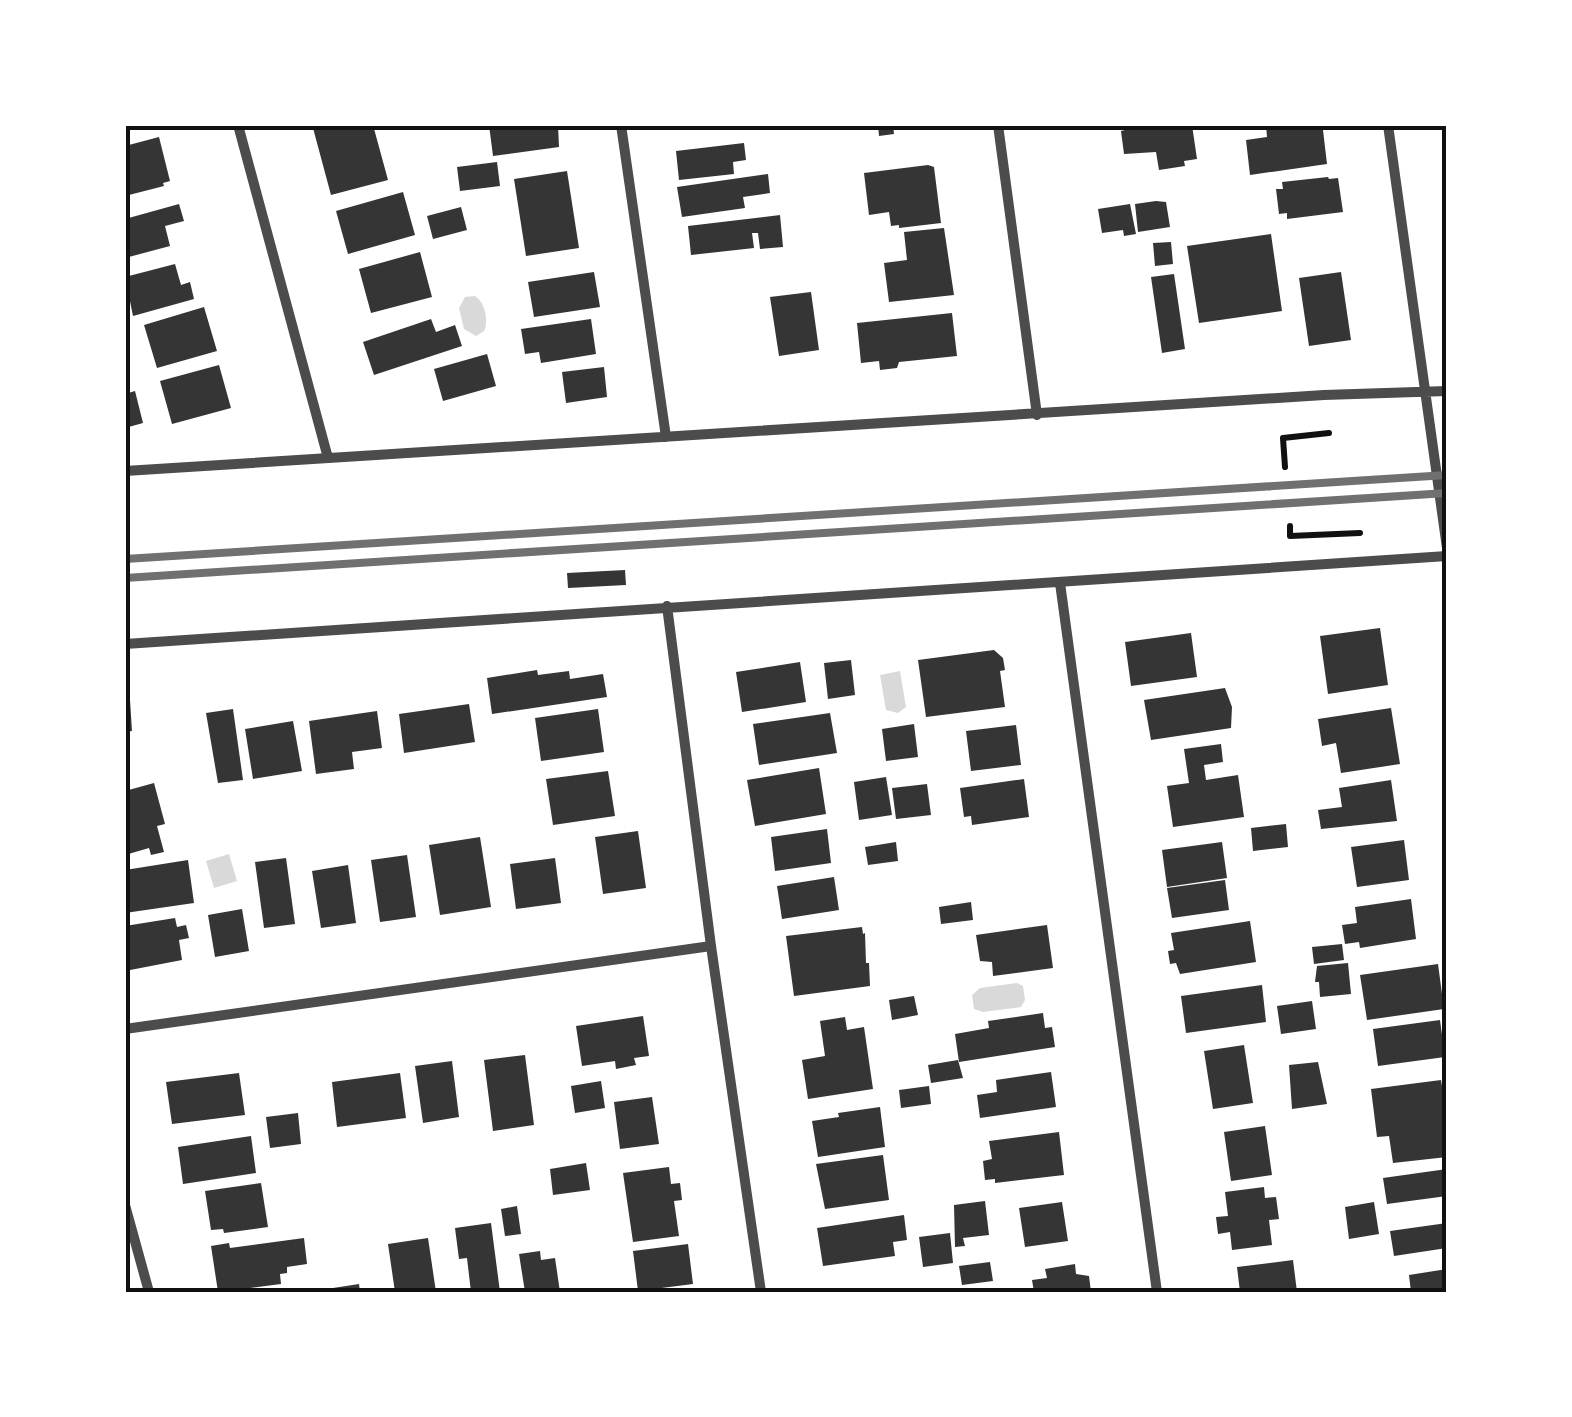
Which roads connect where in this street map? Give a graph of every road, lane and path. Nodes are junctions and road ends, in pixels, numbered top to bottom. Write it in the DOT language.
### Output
graph roads {
  1 [pos="238,125"];
  2 [pos="622,125"];
  3 [pos="998,125"];
  4 [pos="1388,125"];
  5 [pos="1447,390"];
  6 [pos="1426,392"];
  7 [pos="1037,414"];
  8 [pos="1329,434"];
  9 [pos="666,437"];
  10 [pos="328,458"];
  11 [pos="1285,467"];
  12 [pos="125,471"];
  13 [pos="1290,526"];
  14 [pos="1360,533"];
  15 [pos="1447,548"];
  16 [pos="1447,556"];
  17 [pos="1060,583"];
  18 [pos="667,606"];
  19 [pos="125,644"];
  20 [pos="711,946"];
  21 [pos="125,1028"];
  22 [pos="125,1205"];
  23 [pos="149,1292"];
  24 [pos="761,1292"];
  25 [pos="1157,1292"];
  1 -- 10 [label="street"];
  2 -- 9 [label="street"];
  3 -- 7 [label="street"];
  4 -- 6 [label="street"];
  5 -- 6 [label="street"];
  6 -- 7 [label="street"];
  6 -- 15 [label="street"];
  7 -- 9 [label="street"];
  8 -- 11 [label="path"];
  9 -- 10 [label="street"];
  10 -- 12 [label="street"];
  13 -- 14 [label="path"];
  16 -- 17 [label="street"];
  17 -- 18 [label="street"];
  17 -- 25 [label="street"];
  18 -- 19 [label="street"];
  18 -- 20 [label="street"];
  20 -- 21 [label="street"];
  20 -- 24 [label="street"];
  22 -- 23 [label="street"];
}
